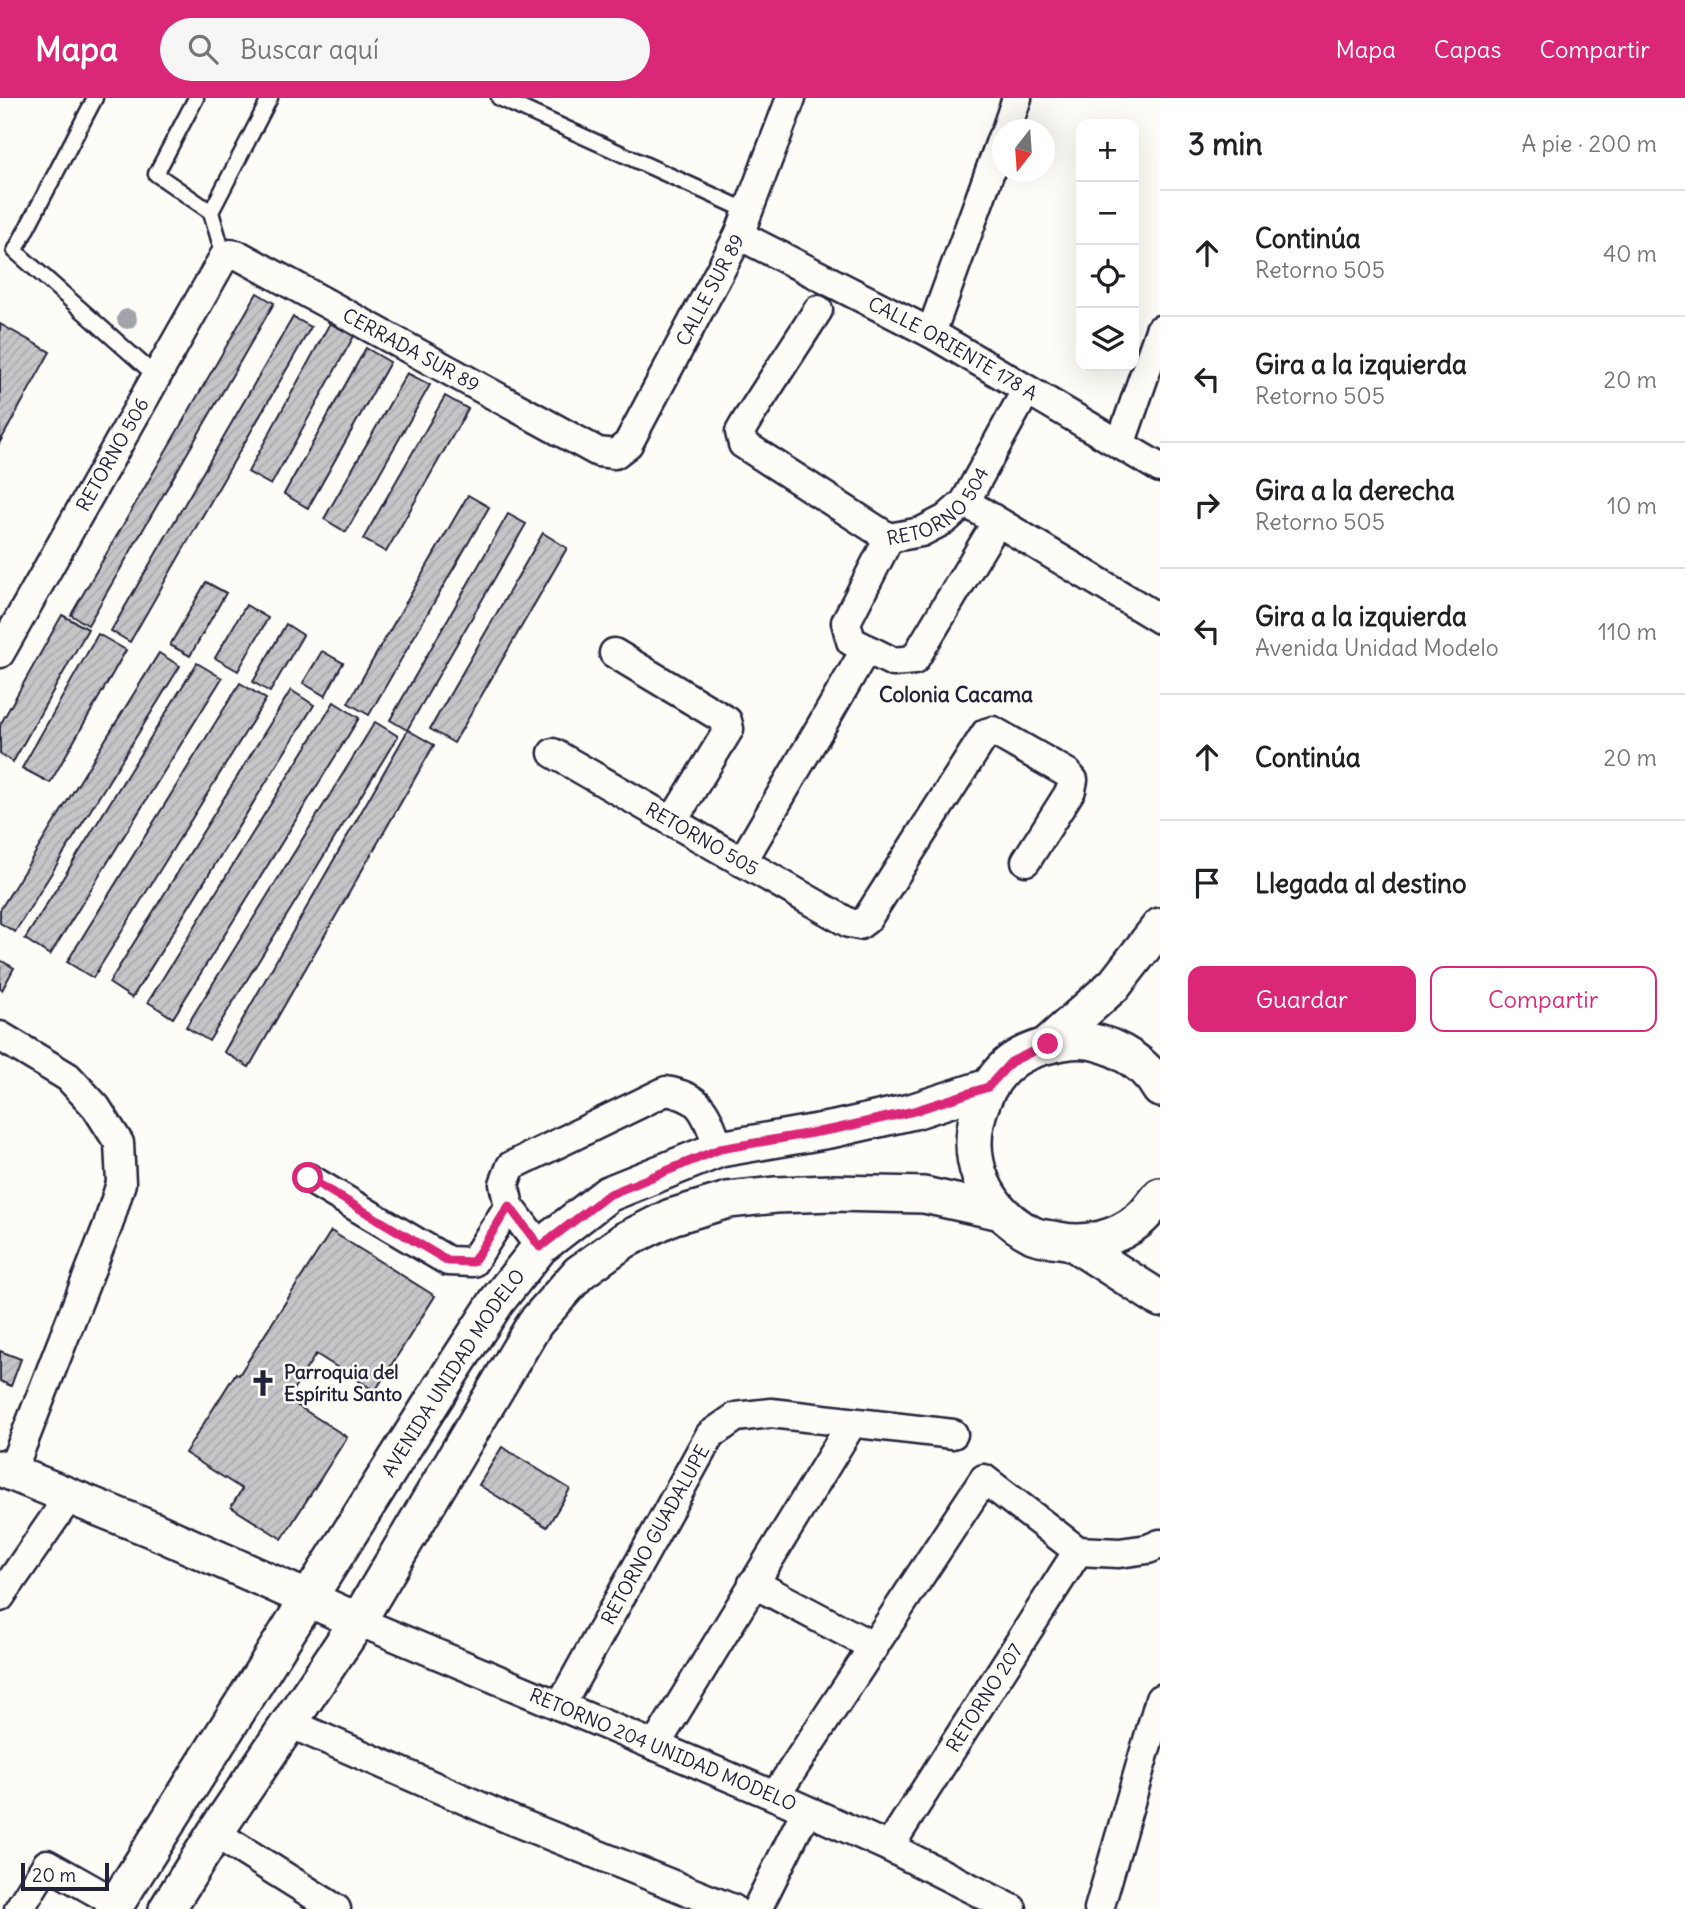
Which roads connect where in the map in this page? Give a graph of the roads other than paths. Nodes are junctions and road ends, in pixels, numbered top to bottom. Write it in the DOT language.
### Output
graph roads {
  1 [pos="95,98"];
  2 [pos="196,98"];
  3 [pos="270,98"];
  4 [pos="499,98"];
  5 [pos="791,98"];
  6 [pos="1017,98"];
  7 [pos="1010,119"];
  8 [pos="992,168"];
  9 [pos="211,212"];
  10 [pos="744,223"];
  11 [pos="223,257"];
  12 [pos="818,310"];
  13 [pos="1160,330"];
  14 [pos="931,333"];
  15 [pos="156,376"];
  16 [pos="1026,391"];
  17 [pos="1120,445"];
  18 [pos="598,452"];
  19 [pos="1160,468"];
  20 [pos="964,502"];
  21 [pos="997,522"];
  22 [pos="889,538"];
  23 [pos="1160,619"];
  24 [pos="866,649"];
  25 [pos="0,653"];
  26 [pos="614,653"];
  27 [pos="553,753"];
  28 [pos="672,822"];
  29 [pos="1026,861"];
  30 [pos="742,862"];
  31 [pos="1160,926"];
  32 [pos="0,1037"];
  33 [pos="1048,1044"];
  34 [pos="988,1087"];
  35 [pos="1160,1089"];
  36 [pos="720,1149"];
  37 [pos="308,1178"];
  38 [pos="1160,1196"];
  39 [pos="509,1206"];
  40 [pos="1001,1212"];
  41 [pos="1073,1243"];
  42 [pos="540,1247"];
  43 [pos="1160,1299"];
  44 [pos="852,1423"];
  45 [pos="953,1434"];
  46 [pos="6,1470"];
  47 [pos="69,1497"];
  48 [pos="1160,1544"];
  49 [pos="1078,1551"];
  50 [pos="753,1583"];
  51 [pos="0,1597"];
  52 [pos="309,1598"];
  53 [pos="358,1621"];
  54 [pos="874,1647"];
  55 [pos="1160,1699"];
  56 [pos="560,1706"];
  57 [pos="289,1723"];
  58 [pos="655,1746"];
  59 [pos="775,1796"];
  60 [pos="806,1811"];
  61 [pos="215,1833"];
  62 [pos="889,1847"];
  63 [pos="114,1906"];
  64 [pos="19,1909"];
  65 [pos="167,1909"];
  66 [pos="336,1909"];
  67 [pos="733,1909"];
  68 [pos="757,1909"];
  69 [pos="1012,1909"];
  70 [pos="1099,1909"];
  1 -- 15 [label="lane"];
  2 -- 9 [label="lane"];
  3 -- 9 [label="lane"];
  4 -- 10 [label="lane"];
  5 -- 10 [label="street, CALLE SUR 89"];
  6 -- 7 [label="street"];
  8 -- 14 [label="street"];
  9 -- 11 [label="lane"];
  10 -- 14 [label="street, CALLE ORIENTE 178 A"];
  10 -- 18 [label="street, CALLE SUR 89"];
  11 -- 15 [label="street, RETORNO 506"];
  11 -- 18 [label="street, CERRADA SUR 89"];
  12 -- 22 [label="street"];
  13 -- 17 [label="street"];
  14 -- 16 [label="street, CALLE ORIENTE 178 A"];
  15 -- 25 [label="street, RETORNO 506"];
  16 -- 17 [label="street, CALLE ORIENTE 178 A"];
  16 -- 20 [label="street, RETORNO 504"];
  17 -- 19 [label="street, CALLE ORIENTE 178 A"];
  20 -- 21 [label="street"];
  20 -- 22 [label="street, RETORNO 504"];
  21 -- 23 [label="street"];
  21 -- 24 [label="street"];
  22 -- 24 [label="street, RETORNO 504"];
  24 -- 30 [label="street"];
  26 -- 28 [label="street"];
  27 -- 28 [label="street, RETORNO 505"];
  28 -- 30 [label="street, RETORNO 505"];
  29 -- 30 [label="street, RETORNO 505"];
  31 -- 33 [label="street"];
  32 -- 46 [label="street"];
  33 -- 34 [label="street"];
  33 -- 35 [label="street"];
  34 -- 36 [label="street, AVENIDA UNIDAD MODELO"];
  34 -- 40 [label="street"];
  36 -- 39 [label="street"];
  36 -- 42 [label="street, AVENIDA UNIDAD MODELO"];
  37 -- 39 [label="street"];
  38 -- 41 [label="street"];
  39 -- 42 [label="street"];
  40 -- 41 [label="street"];
  40 -- 53 [label="street, AVENIDA UNIDAD MODELO"];
  41 -- 43 [label="street"];
  42 -- 52 [label="street, AVENIDA UNIDAD MODELO"];
  44 -- 45 [label="street, RETORNO GUADALUPE"];
  44 -- 50 [label="street"];
  44 -- 56 [label="street, RETORNO GUADALUPE"];
  46 -- 47 [label="street, RETORNO 204 UNIDAD MODELO"];
  47 -- 51 [label="street"];
  47 -- 52 [label="street, RETORNO 204 UNIDAD MODELO"];
  48 -- 49 [label="street"];
  49 -- 54 [label="street"];
  49 -- 62 [label="street, RETORNO 207"];
  50 -- 54 [label="street"];
  50 -- 58 [label="street"];
  52 -- 53 [label="street, RETORNO 204 UNIDAD MODELO"];
  52 -- 63 [label="street, AVENIDA UNIDAD MODELO"];
  53 -- 56 [label="street, RETORNO 204 UNIDAD MODELO"];
  53 -- 57 [label="street, AVENIDA UNIDAD MODELO"];
  54 -- 59 [label="street"];
  55 -- 70 [label="street"];
  56 -- 58 [label="street, RETORNO 204 UNIDAD MODELO"];
  57 -- 61 [label="street, AVENIDA UNIDAD MODELO"];
  57 -- 67 [label="street"];
  58 -- 59 [label="street, RETORNO 204 UNIDAD MODELO"];
  59 -- 60 [label="street, RETORNO 204 UNIDAD MODELO"];
  60 -- 62 [label="street, RETORNO 204 UNIDAD MODELO"];
  60 -- 68 [label="street"];
  61 -- 65 [label="street, AVENIDA UNIDAD MODELO"];
  61 -- 66 [label="street"];
  62 -- 69 [label="street, RETORNO 204 UNIDAD MODELO"];
  63 -- 64 [label="street"];
}
